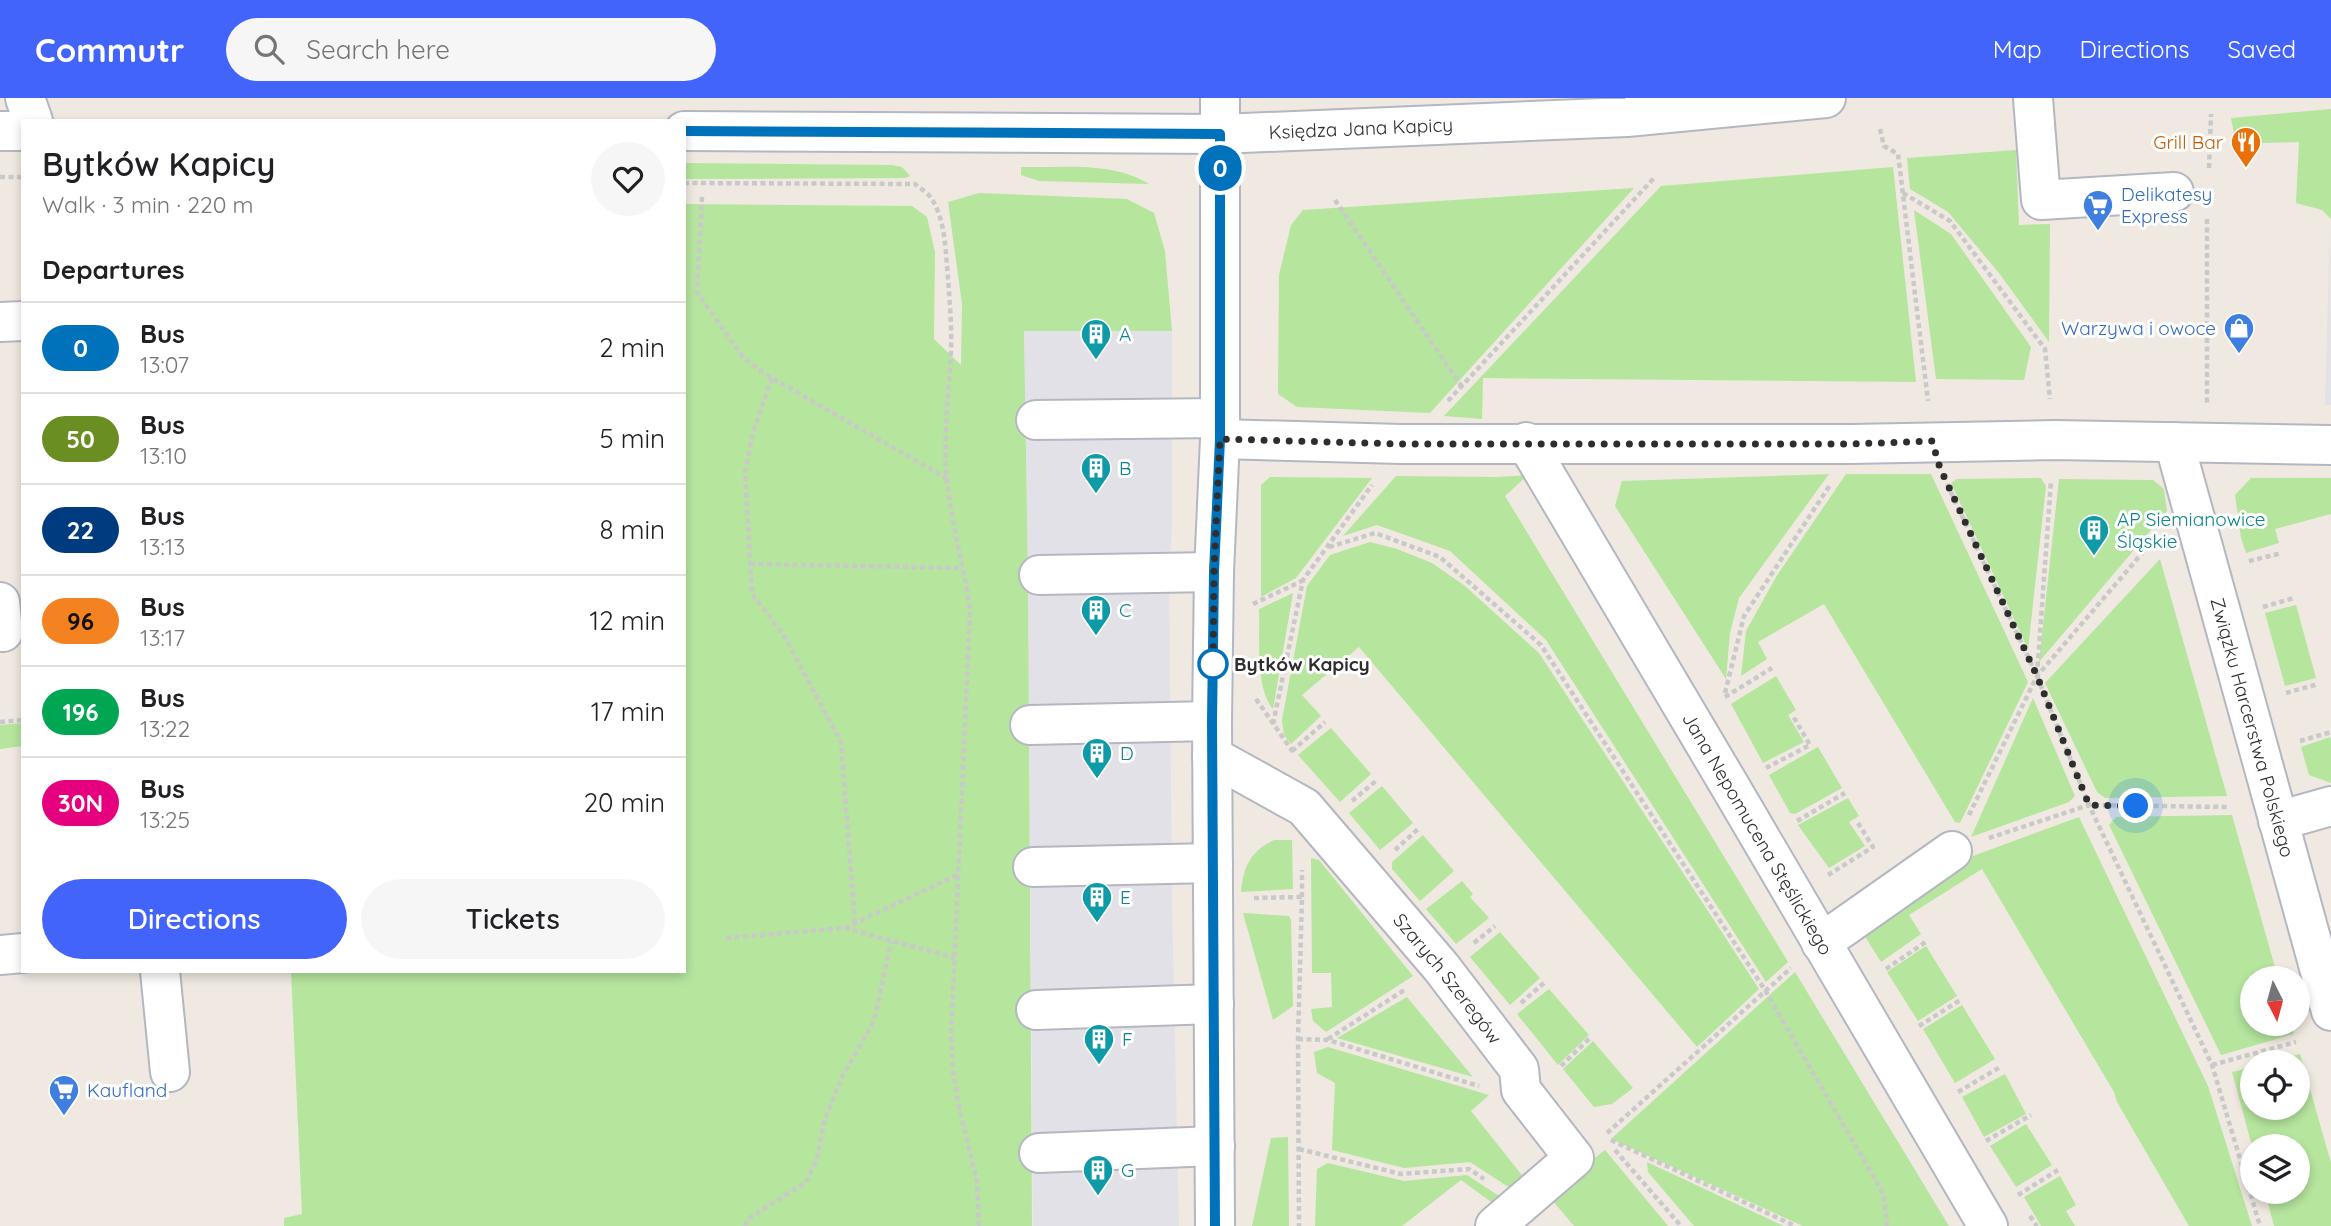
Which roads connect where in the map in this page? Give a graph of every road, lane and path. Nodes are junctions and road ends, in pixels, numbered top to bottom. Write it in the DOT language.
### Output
graph roads {
  1 [pos="25,98"];
  2 [pos="1826,98"];
  3 [pos="2032,98"];
  4 [pos="1220,116"];
  5 [pos="32,119"];
  6 [pos="1880,129"];
  7 [pos="0,131"];
  8 [pos="21,131"];
  9 [pos="686,131"];
  10 [pos="0,177"];
  11 [pos="21,177"];
  12 [pos="686,183"];
  13 [pos="2174,192"];
  14 [pos="1902,193"];
  15 [pos="702,197"];
  16 [pos="1335,200"];
  17 [pos="2206,236"];
  18 [pos="21,321"];
  19 [pos="0,322"];
  20 [pos="772,378"];
  21 [pos="1462,387"];
  22 [pos="1036,420"];
  23 [pos="1220,428"];
  24 [pos="2054,440"];
  25 [pos="1932,441"];
  26 [pos="1526,442"];
  27 [pos="2191,442"];
  28 [pos="2331,445"];
  29 [pos="947,478"];
  30 [pos="1835,478"];
  31 [pos="2189,499"];
  32 [pos="1329,547"];
  33 [pos="2282,553"];
  34 [pos="2245,562"];
  35 [pos="750,564"];
  36 [pos="963,568"];
  37 [pos="1214,572"];
  38 [pos="1039,575"];
  39 [pos="1303,580"];
  40 [pos="2294,598"];
  41 [pos="1247,607"];
  42 [pos="2259,608"];
  43 [pos="1772,668"];
  44 [pos="2037,676"];
  45 [pos="2318,684"];
  46 [pos="1717,686"];
  47 [pos="1251,688"];
  48 [pos="2282,694"];
  49 [pos="1724,698"];
  50 [pos="1794,716"];
  51 [pos="21,720"];
  52 [pos="0,722"];
  53 [pos="1325,722"];
  54 [pos="1273,724"];
  55 [pos="1030,725"];
  56 [pos="2331,733"];
  57 [pos="1212,738"];
  58 [pos="1292,751"];
  59 [pos="1762,770"];
  60 [pos="1377,780"];
  61 [pos="1845,793"];
  62 [pos="1350,803"];
  63 [pos="2089,805"];
  64 [pos="2230,807"];
  65 [pos="2324,808"];
  66 [pos="2278,821"];
  67 [pos="1858,823"];
  68 [pos="1793,824"];
  69 [pos="1418,829"];
  70 [pos="1952,851"];
  71 [pos="1390,854"];
  72 [pos="1213,863"];
  73 [pos="1821,865"];
  74 [pos="1033,867"];
  75 [pos="960,874"];
  76 [pos="1828,875"];
  77 [pos="1833,881"];
  78 [pos="1241,899"];
  79 [pos="855,923"];
  80 [pos="845,928"];
  81 [pos="726,939"];
  82 [pos="1927,941"];
  83 [pos="891,942"];
  84 [pos="1821,943"];
  85 [pos="21,953"];
  86 [pos="0,955"];
  87 [pos="955,958"];
  88 [pos="1441,967"];
  89 [pos="160,973"];
  90 [pos="1879,973"];
  91 [pos="1545,983"];
  92 [pos="1765,990"];
  93 [pos="1962,999"];
  94 [pos="1214,1004"];
  95 [pos="1515,1009"];
  96 [pos="1036,1010"];
  97 [pos="2331,1011"];
  98 [pos="1915,1028"];
  99 [pos="1591,1037"];
  100 [pos="1298,1039"];
  101 [pos="1328,1040"];
  102 [pos="2296,1042"];
  103 [pos="2212,1065"];
  104 [pos="2002,1066"];
  105 [pos="1561,1067"];
  106 [pos="170,1072"];
  107 [pos="1484,1087"];
  108 [pos="1956,1093"];
  109 [pos="2031,1115"];
  110 [pos="1603,1137"];
  111 [pos="1983,1143"];
  112 [pos="1215,1146"];
  113 [pos="1298,1149"];
  114 [pos="1038,1153"];
  115 [pos="2058,1170"];
  116 [pos="2017,1196"];
  117 [pos="1508,1215"];
  118 [pos="745,1226"];
  119 [pos="979,1226"];
  120 [pos="1215,1226"];
  121 [pos="1299,1226"];
  122 [pos="1681,1226"];
  123 [pos="1795,1226"];
  124 [pos="1887,1226"];
  125 [pos="1988,1226"];
  126 [pos="2260,1226"];
  1 -- 5 [label="street"];
  2 -- 4 [label="street, Księdza Jana Kapicy"];
  3 -- 13 [label="street"];
  4 -- 9 [label="street, Księdza Jana Kapicy"];
  4 -- 23 [label="street"];
  6 -- 14 [label="path"];
  7 -- 8 [label="street"];
  10 -- 11 [label="path"];
  12 -- 29 [label="path"];
  14 -- 24 [label="path"];
  14 -- 25 [label="path"];
  15 -- 20 [label="path"];
  16 -- 21 [label="path"];
  17 -- 27 [label="path"];
  18 -- 19 [label="street"];
  20 -- 29 [label="path"];
  20 -- 35 [label="path"];
  22 -- 23 [label="street"];
  23 -- 26 [label="street"];
  23 -- 37 [label="street"];
  24 -- 25 [label="street"];
  24 -- 27 [label="street"];
  24 -- 44 [label="path"];
  25 -- 26 [label="street"];
  25 -- 44 [label="path"];
  26 -- 84 [label="street, Jana Nepomucena Stęślickiego"];
  27 -- 28 [label="street"];
  27 -- 31 [label="street, Związku Harcerstwa Polskiego"];
  29 -- 36 [label="path"];
  30 -- 49 [label="path"];
  31 -- 44 [label="path"];
  31 -- 66 [label="street, Związku Harcerstwa Polskiego"];
  32 -- 92 [label="path"];
  33 -- 34 [label="path"];
  35 -- 36 [label="path"];
  35 -- 79 [label="path"];
  36 -- 75 [label="path"];
  37 -- 38 [label="street"];
  37 -- 57 [label="street"];
  39 -- 41 [label="path"];
  40 -- 42 [label="path"];
  43 -- 49 [label="path"];
  44 -- 63 [label="path"];
  44 -- 70 [label="path"];
  45 -- 48 [label="path"];
  46 -- 49 [label="path"];
  47 -- 54 [label="path"];
  50 -- 59 [label="path"];
  51 -- 52 [label="path"];
  53 -- 58 [label="path"];
  55 -- 57 [label="street"];
  56 -- 65 [label="path"];
  57 -- 72 [label="street"];
  57 -- 88 [label="street, Szarych Szeregów"];
  60 -- 62 [label="path"];
  61 -- 68 [label="path"];
  63 -- 64 [label="path"];
  63 -- 70 [label="path"];
  63 -- 103 [label="path"];
  65 -- 66 [label="street"];
  66 -- 97 [label="street, Związku Harcerstwa Polskiego"];
  67 -- 76 [label="path"];
  69 -- 71 [label="path"];
  70 -- 84 [label="street"];
  72 -- 74 [label="street"];
  72 -- 94 [label="street"];
  73 -- 76 [label="path"];
  75 -- 79 [label="path"];
  75 -- 87 [label="path"];
  76 -- 77 [label="path"];
  78 -- 100 [label="path"];
  79 -- 80 [label="path"];
  80 -- 81 [label="path"];
  80 -- 83 [label="path"];
  82 -- 90 [label="path"];
  83 -- 87 [label="path"];
  83 -- 118 [label="path"];
  84 -- 92 [label="path"];
  84 -- 125 [label="street, Jana Nepomucena Stęślickiego"];
  85 -- 86 [label="street"];
  87 -- 119 [label="path"];
  88 -- 101 [label="path"];
  88 -- 117 [label="street, Szarych Szeregów"];
  89 -- 106 [label="street"];
  91 -- 95 [label="path"];
  92 -- 110 [label="path"];
  92 -- 124 [label="path"];
  93 -- 98 [label="path"];
  94 -- 96 [label="street"];
  94 -- 112 [label="street"];
  99 -- 105 [label="path"];
  100 -- 101 [label="path"];
  100 -- 113 [label="path"];
  101 -- 107 [label="path"];
  102 -- 103 [label="path"];
  103 -- 126 [label="path"];
  104 -- 108 [label="path"];
  109 -- 111 [label="path"];
  110 -- 122 [label="path"];
  110 -- 123 [label="path"];
  112 -- 114 [label="street"];
  112 -- 120 [label="street"];
  113 -- 117 [label="path"];
  113 -- 121 [label="path"];
  115 -- 116 [label="path"];
}
